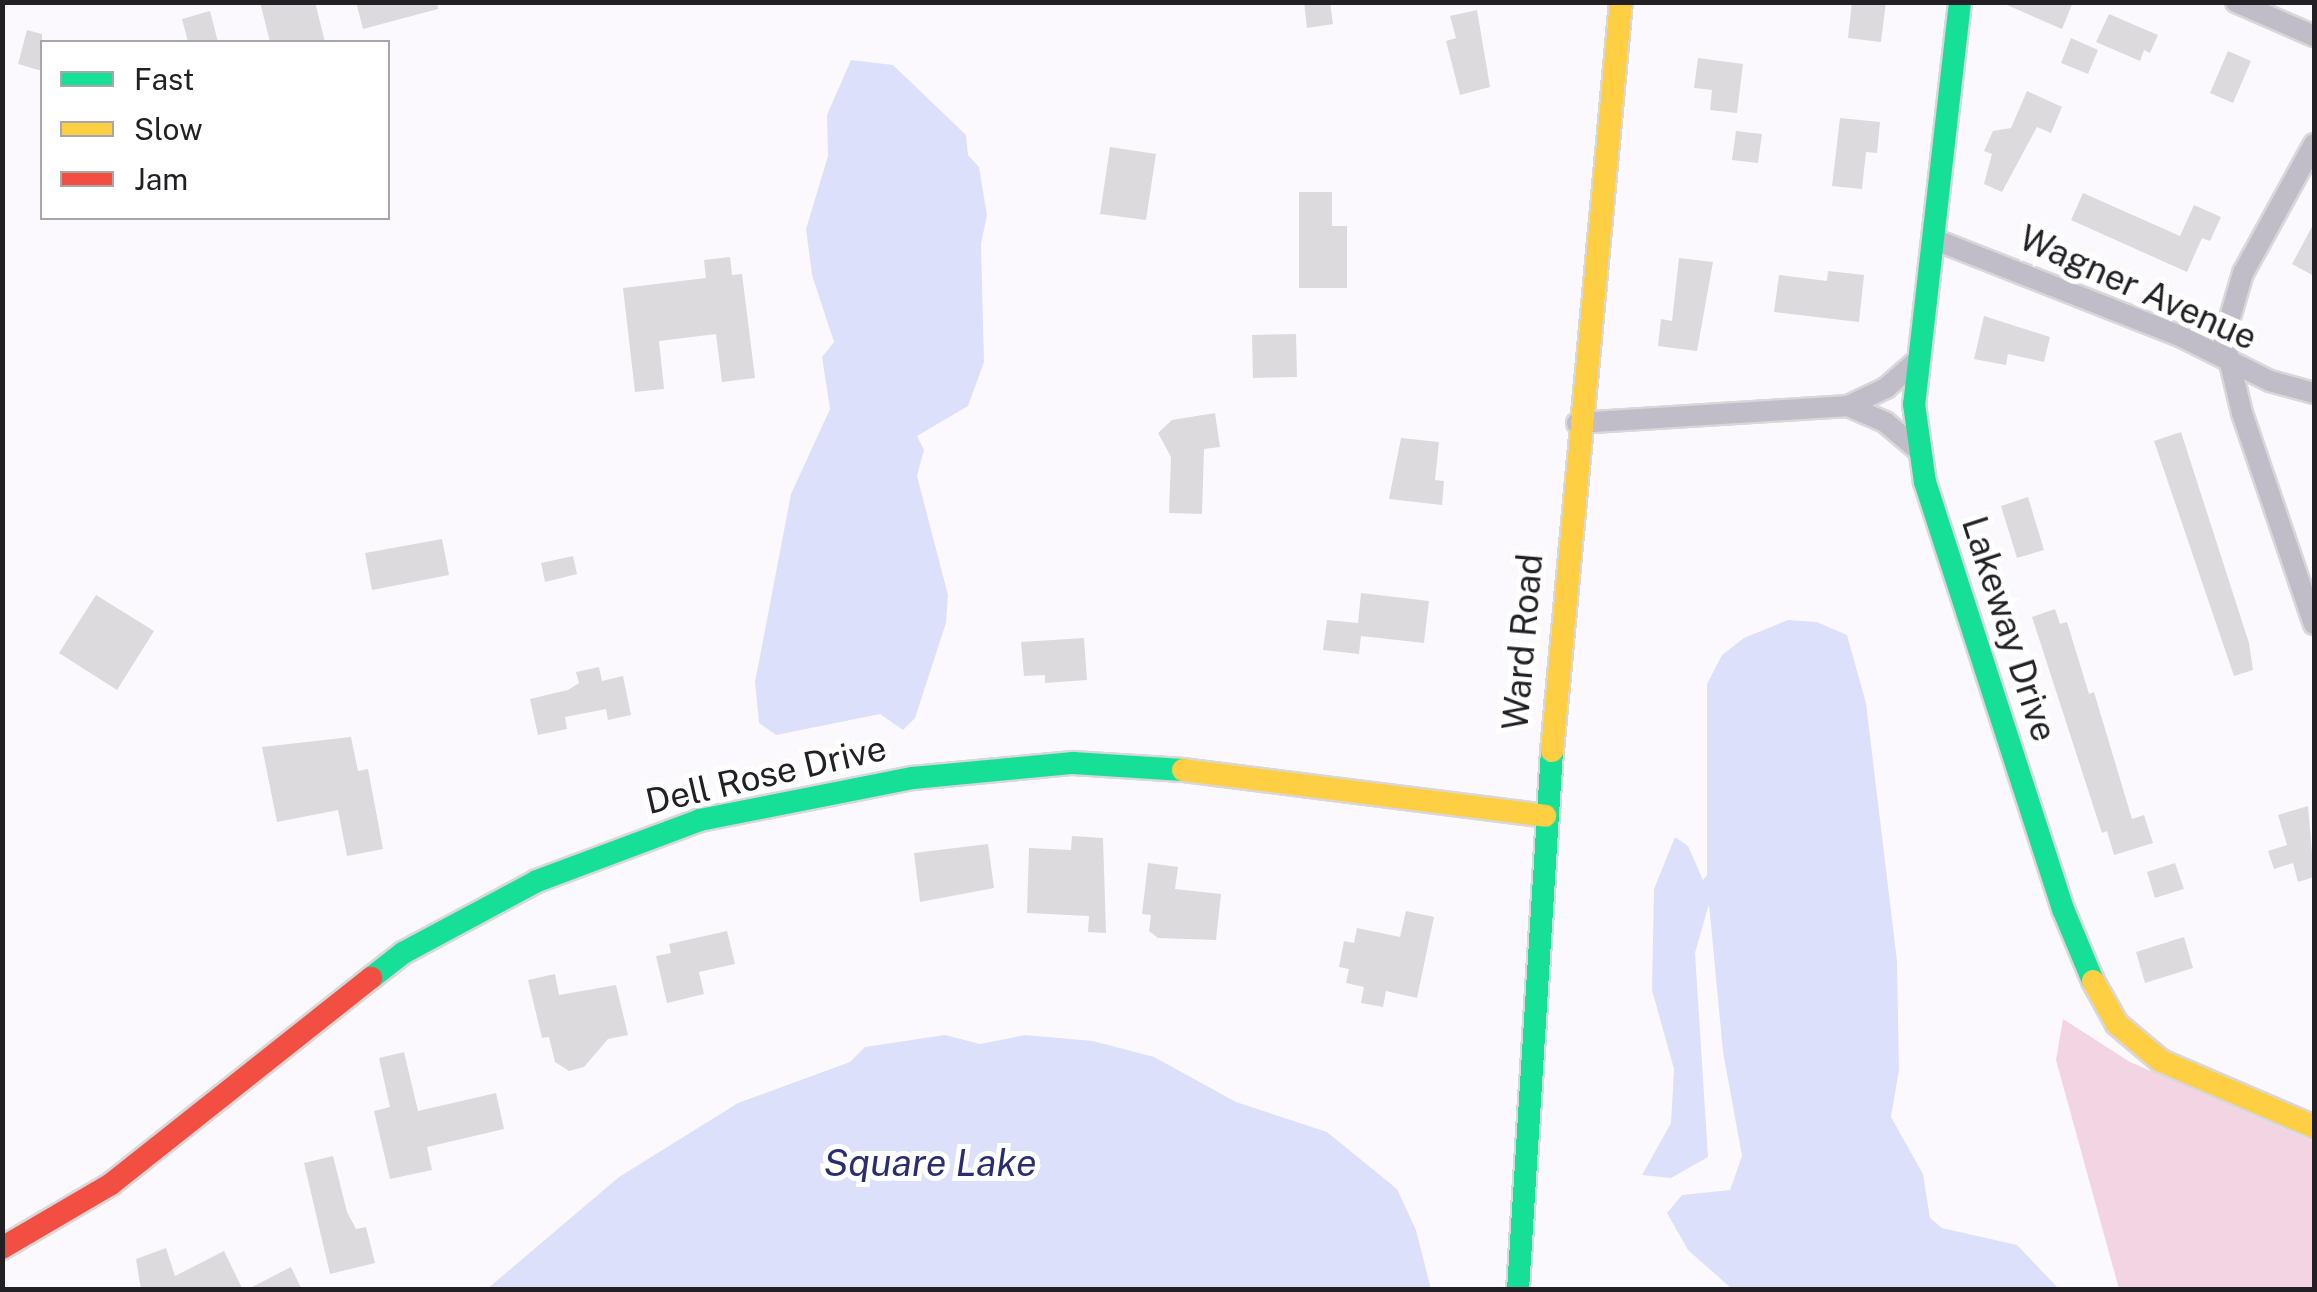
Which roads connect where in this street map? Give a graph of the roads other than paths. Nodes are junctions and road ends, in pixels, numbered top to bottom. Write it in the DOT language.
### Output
graph roads {
  1 [pos="1621,2"];
  2 [pos="1960,2"];
  3 [pos="2236,2"];
  4 [pos="2314,36"];
  5 [pos="2314,144"];
  6 [pos="1936,240"];
  7 [pos="1918,359"];
  8 [pos="2227,362"];
  9 [pos="2314,393"];
  10 [pos="1848,406"];
  11 [pos="1577,423"];
  12 [pos="1917,450"];
  13 [pos="2314,624"];
  14 [pos="1545,816"];
  15 [pos="2314,1127"];
  16 [pos="2,1248"];
  17 [pos="1518,1290"];
  1 -- 11 [label="street, Ward Road"];
  2 -- 6 [label="street, Lakeway Drive"];
  3 -- 4 [label="street"];
  5 -- 8 [label="street"];
  6 -- 7 [label="street, Lakeway Drive"];
  6 -- 8 [label="street, Wagner Avenue"];
  7 -- 10 [label="street"];
  7 -- 12 [label="street, Lakeway Drive"];
  8 -- 9 [label="street, Wagner Avenue"];
  8 -- 13 [label="street"];
  10 -- 11 [label="street"];
  10 -- 12 [label="street"];
  11 -- 14 [label="street, Ward Road"];
  12 -- 15 [label="street, Lakeway Drive"];
  14 -- 16 [label="street, Dell Rose Drive"];
  14 -- 17 [label="street, Ward Road"];
}
